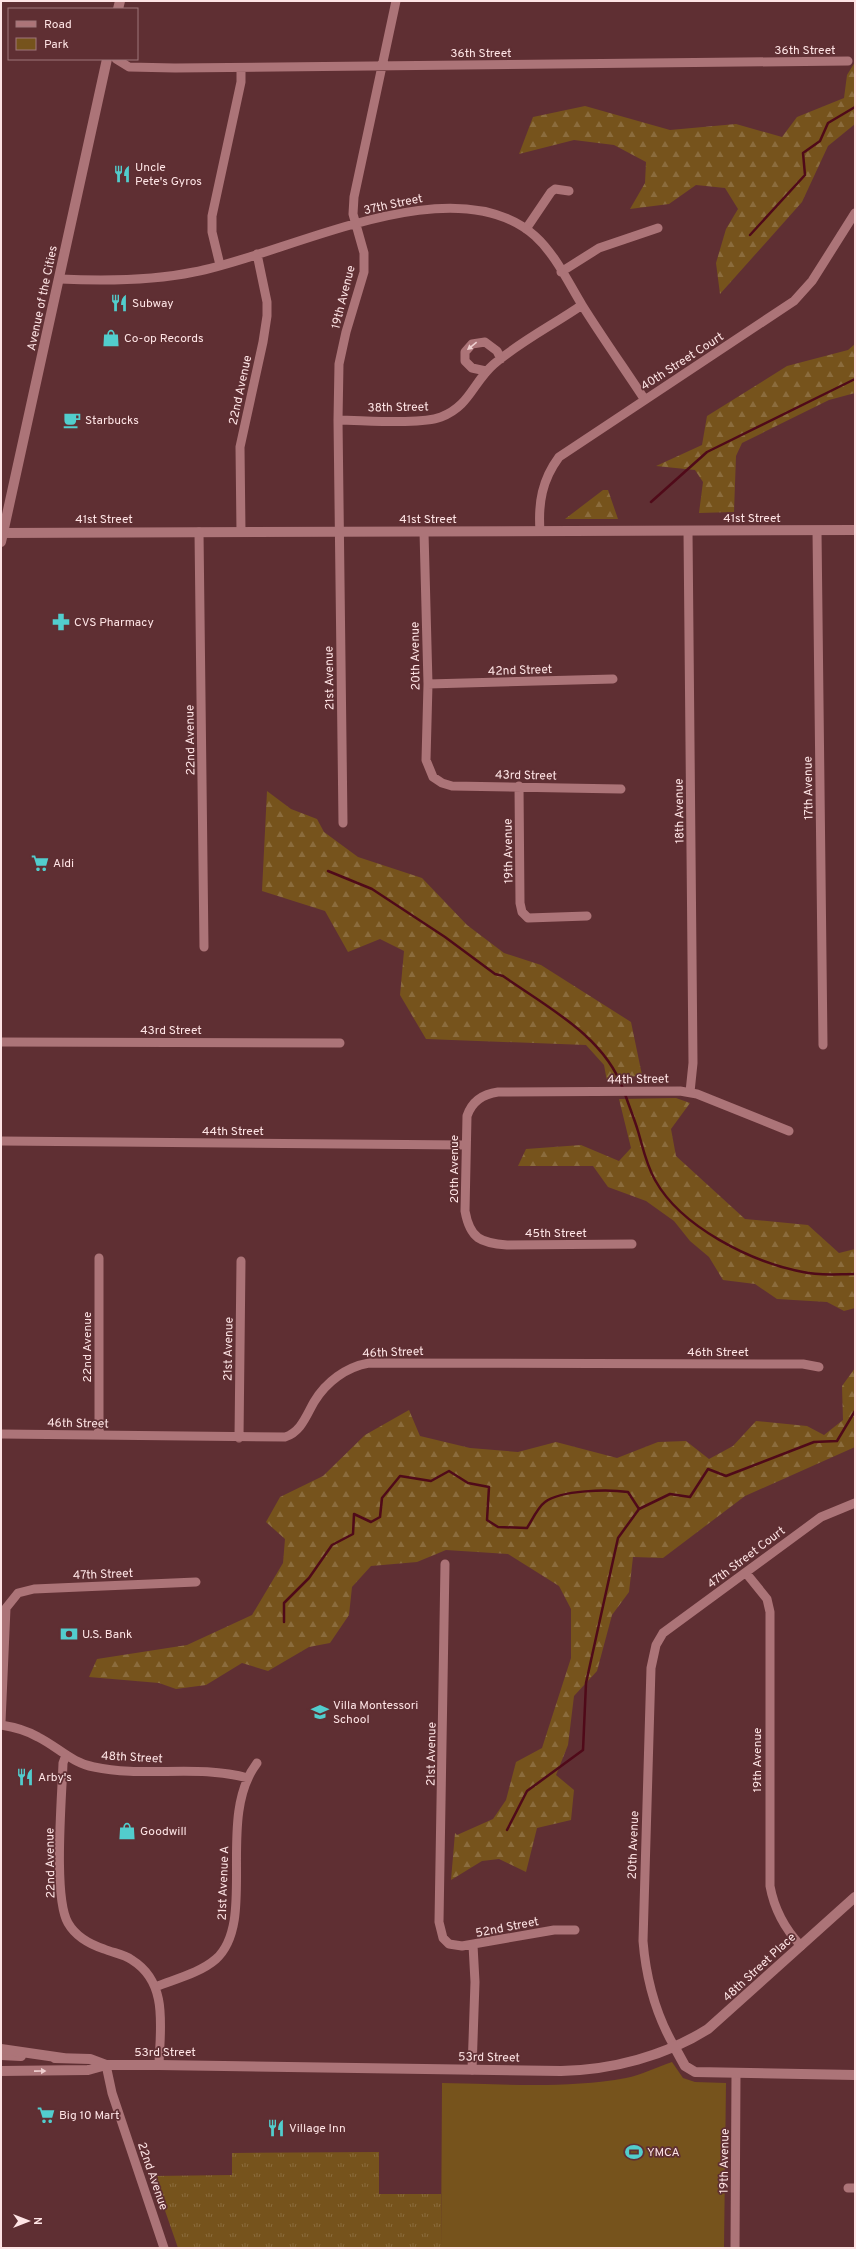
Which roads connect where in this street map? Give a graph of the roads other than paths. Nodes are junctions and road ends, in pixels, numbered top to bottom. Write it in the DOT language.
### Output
graph roads {
  1 [pos="396,1"];
  2 [pos="107,60"];
  3 [pos="118,60"];
  4 [pos="848,62"];
  5 [pos="383,66"];
  6 [pos="241,68"];
  7 [pos="569,190"];
  8 [pos="855,213"];
  9 [pos="356,224"];
  10 [pos="658,228"];
  11 [pos="526,230"];
  12 [pos="257,254"];
  13 [pos="220,265"];
  14 [pos="561,272"];
  15 [pos="60,279"];
  16 [pos="582,306"];
  17 [pos="501,358"];
  18 [pos="486,372"];
  19 [pos="645,400"];
  20 [pos="338,420"];
  21 [pos="855,530"];
  22 [pos="540,531"];
  23 [pos="688,531"];
  24 [pos="817,531"];
  25 [pos="199,532"];
  26 [pos="241,532"];
  27 [pos="339,532"];
  28 [pos="424,532"];
  29 [pos="2,536"];
  30 [pos="613,679"];
  31 [pos="428,684"];
  32 [pos="433,777"];
  33 [pos="519,786"];
  34 [pos="621,789"];
  35 [pos="343,824"];
  36 [pos="587,916"];
  37 [pos="204,947"];
  38 [pos="1,1042"];
  39 [pos="340,1043"];
  40 [pos="823,1045"];
  41 [pos="690,1092"];
  42 [pos="481,1097"];
  43 [pos="790,1131"];
  44 [pos="1,1141"];
  45 [pos="465,1145"];
  46 [pos="481,1240"];
  47 [pos="632,1244"];
  48 [pos="99,1258"];
  49 [pos="241,1261"];
  50 [pos="819,1368"];
  51 [pos="1,1434"];
  52 [pos="99,1435"];
  53 [pos="239,1438"];
  54 [pos="855,1503"];
  55 [pos="445,1564"];
  56 [pos="746,1573"];
  57 [pos="196,1582"];
  58 [pos="658,1641"];
  59 [pos="1,1722"];
  60 [pos="1,1725"];
  61 [pos="66,1755"];
  62 [pos="257,1764"];
  63 [pos="248,1778"];
  64 [pos="855,1897"];
  65 [pos="575,1930"];
  66 [pos="446,1942"];
  67 [pos="472,1945"];
  68 [pos="800,1946"];
  69 [pos="155,1987"];
  70 [pos="674,2046"];
  71 [pos="1,2049"];
  72 [pos="1,2055"];
  73 [pos="63,2058"];
  74 [pos="106,2065"];
  75 [pos="159,2065"];
  76 [pos="472,2070"];
  77 [pos="1,2071"];
  78 [pos="736,2074"];
  79 [pos="855,2075"];
  80 [pos="164,2248"];
  81 [pos="735,2248"];
  1 -- 5 [label="street, 19th Avenue"];
  2 -- 15 [label="street, Avenue of the Cities"];
  3 -- 6 [label="street, 36th Street"];
  4 -- 5 [label="street, 36th Street"];
  5 -- 6 [label="street, 36th Street"];
  5 -- 9 [label="street, 19th Avenue"];
  6 -- 13 [label="street"];
  7 -- 11 [label="street"];
  8 -- 19 [label="street, 40th Street Court"];
  9 -- 11 [label="street, 37th Street"];
  9 -- 12 [label="street, 37th Street"];
  9 -- 20 [label="street, 19th Avenue"];
  10 -- 14 [label="street"];
  11 -- 14 [label="street, 37th Street"];
  12 -- 13 [label="street, 37th Street"];
  12 -- 26 [label="street, 22nd Avenue"];
  13 -- 15 [label="street, 37th Street"];
  14 -- 16 [label="street, 37th Street"];
  15 -- 29 [label="street, Avenue of the Cities"];
  16 -- 17 [label="street, 38th Street"];
  16 -- 19 [label="street, 37th Street"];
  17 -- 18 [label="street, 38th Street"];
  17 -- 18 [label="street, one-way"];
  18 -- 20 [label="street, 38th Street"];
  19 -- 22 [label="street, 40th Street Court"];
  20 -- 27 [label="street, 19th Avenue"];
  21 -- 24 [label="street, 41st Street"];
  22 -- 23 [label="street, 41st Street"];
  22 -- 28 [label="street, 41st Street"];
  23 -- 24 [label="street, 41st Street"];
  23 -- 41 [label="street, 18th Avenue"];
  24 -- 40 [label="street, 17th Avenue"];
  25 -- 26 [label="street, 41st Street"];
  25 -- 29 [label="street, 41st Street"];
  25 -- 37 [label="street, 22nd Avenue"];
  26 -- 27 [label="street, 41st Street"];
  27 -- 28 [label="street, 41st Street"];
  27 -- 35 [label="street, 21st Avenue"];
  28 -- 31 [label="street, 20th Avenue"];
  30 -- 31 [label="street, 42nd Street"];
  31 -- 32 [label="street, 20th Avenue"];
  32 -- 33 [label="street, 43rd Street"];
  33 -- 34 [label="street, 43rd Street"];
  33 -- 36 [label="street, 19th Avenue"];
  38 -- 39 [label="street, 43rd Street"];
  41 -- 42 [label="street, 44th Street"];
  41 -- 43 [label="street, 44th Street"];
  42 -- 45 [label="street, 20th Avenue"];
  44 -- 45 [label="street, 44th Street"];
  45 -- 46 [label="street, 20th Avenue"];
  46 -- 47 [label="street, 45th Street"];
  48 -- 52 [label="street, 22nd Avenue"];
  49 -- 53 [label="street, 21st Avenue"];
  50 -- 53 [label="street, 46th Street"];
  51 -- 52 [label="street, 46th Street"];
  52 -- 53 [label="street, 46th Street"];
  54 -- 56 [label="street, 47th Street Court"];
  55 -- 66 [label="street, 21st Avenue"];
  56 -- 58 [label="street, 47th Street Court"];
  56 -- 68 [label="street, 19th Avenue"];
  57 -- 59 [label="street, 47th Street"];
  58 -- 70 [label="street, 20th Avenue"];
  60 -- 61 [label="street, 48th Street"];
  61 -- 63 [label="street, 48th Street"];
  61 -- 69 [label="street, 22nd Avenue"];
  62 -- 63 [label="street, 21st Avenue A"];
  63 -- 69 [label="street, 21st Avenue A"];
  64 -- 68 [label="street, 48th Street Place"];
  65 -- 67 [label="street, 52nd Street"];
  66 -- 67 [label="street, 52nd Street"];
  67 -- 76 [label="street"];
  68 -- 70 [label="street, 48th Street Place"];
  69 -- 75 [label="street, 22nd Avenue"];
  70 -- 76 [label="street, 53rd Street"];
  70 -- 78 [label="street"];
  71 -- 73 [label="street"];
  72 -- 73 [label="street, 53rd Street"];
  73 -- 74 [label="street, 53rd Street"];
  74 -- 75 [label="street, 53rd Street"];
  77 -- 74 [label="street, 53rd Street, one-way"];
  74 -- 80 [label="street, 22nd Avenue"];
  75 -- 76 [label="street, 53rd Street"];
  78 -- 79 [label="street"];
  78 -- 81 [label="street, 19th Avenue"];
}
